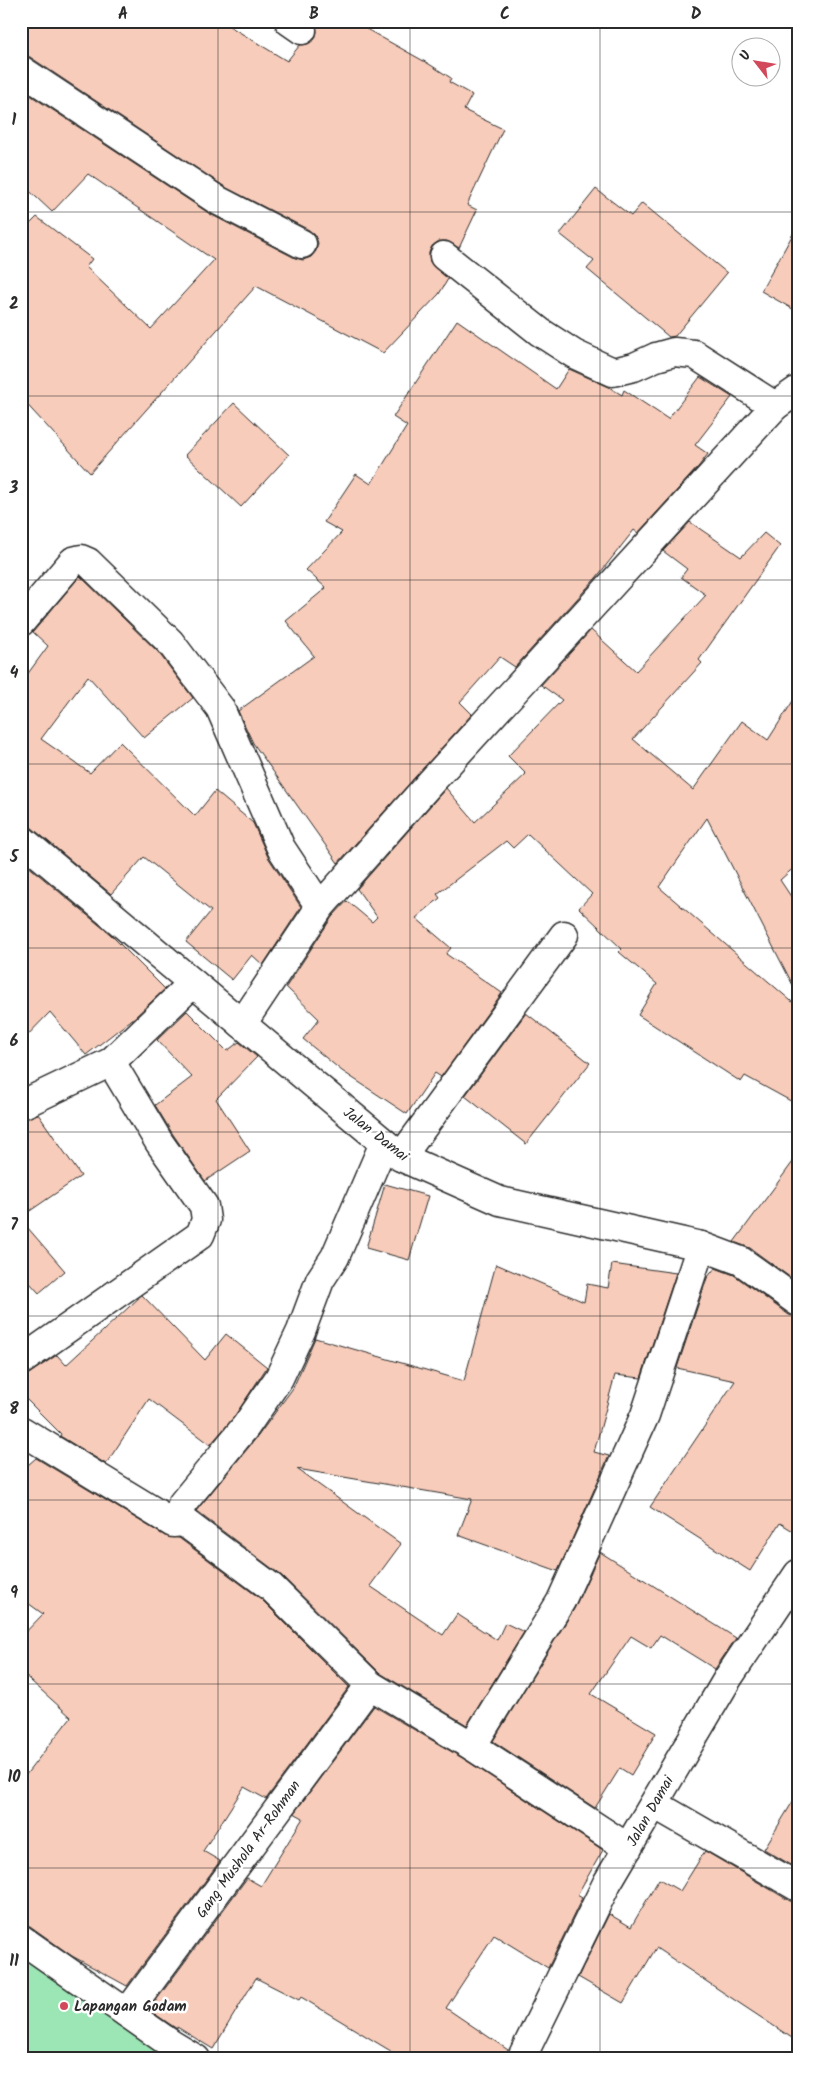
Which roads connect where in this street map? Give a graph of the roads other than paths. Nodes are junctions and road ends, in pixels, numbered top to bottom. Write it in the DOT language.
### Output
graph roads {
  1 [pos="21,70"];
  2 [pos="302,244"];
  3 [pos="444,256"];
  4 [pos="798,390"];
  5 [pos="775,406"];
  6 [pos="21,622"];
  7 [pos="21,839"];
  8 [pos="320,907"];
  9 [pos="564,934"];
  10 [pos="193,982"];
  11 [pos="242,1024"];
  12 [pos="111,1062"];
  13 [pos="21,1105"];
  14 [pos="392,1150"];
  15 [pos="701,1246"];
  16 [pos="798,1302"];
  17 [pos="21,1361"];
  18 [pos="22,1431"];
  19 [pos="184,1522"];
  20 [pos="798,1574"];
  21 [pos="370,1684"];
  22 [pos="472,1746"];
  23 [pos="654,1804"];
  24 [pos="628,1848"];
  25 [pos="798,1887"];
  26 [pos="21,1939"];
  27 [pos="127,2013"];
  28 [pos="196,2059"];
  29 [pos="521,2059"];
  1 -- 2 [label="street"];
  3 -- 5 [label="street"];
  4 -- 5 [label="street"];
  5 -- 8 [label="street"];
  6 -- 8 [label="street"];
  7 -- 10 [label="street, Jalan Damai"];
  8 -- 11 [label="street"];
  9 -- 14 [label="street"];
  10 -- 11 [label="street, Jalan Damai"];
  10 -- 12 [label="street"];
  11 -- 14 [label="street, Jalan Damai"];
  12 -- 13 [label="street"];
  12 -- 17 [label="street"];
  14 -- 15 [label="street, Jalan Damai"];
  14 -- 19 [label="street"];
  15 -- 16 [label="street, Jalan Damai"];
  15 -- 22 [label="street"];
  18 -- 19 [label="street"];
  19 -- 21 [label="street"];
  20 -- 23 [label="street, Jalan Damai"];
  21 -- 22 [label="street"];
  21 -- 27 [label="street, Gang Mushola Ar-Rohman"];
  22 -- 24 [label="street"];
  23 -- 24 [label="street, Jalan Damai"];
  23 -- 25 [label="street"];
  24 -- 29 [label="street, Jalan Damai"];
  26 -- 27 [label="street"];
  27 -- 28 [label="street"];
}
